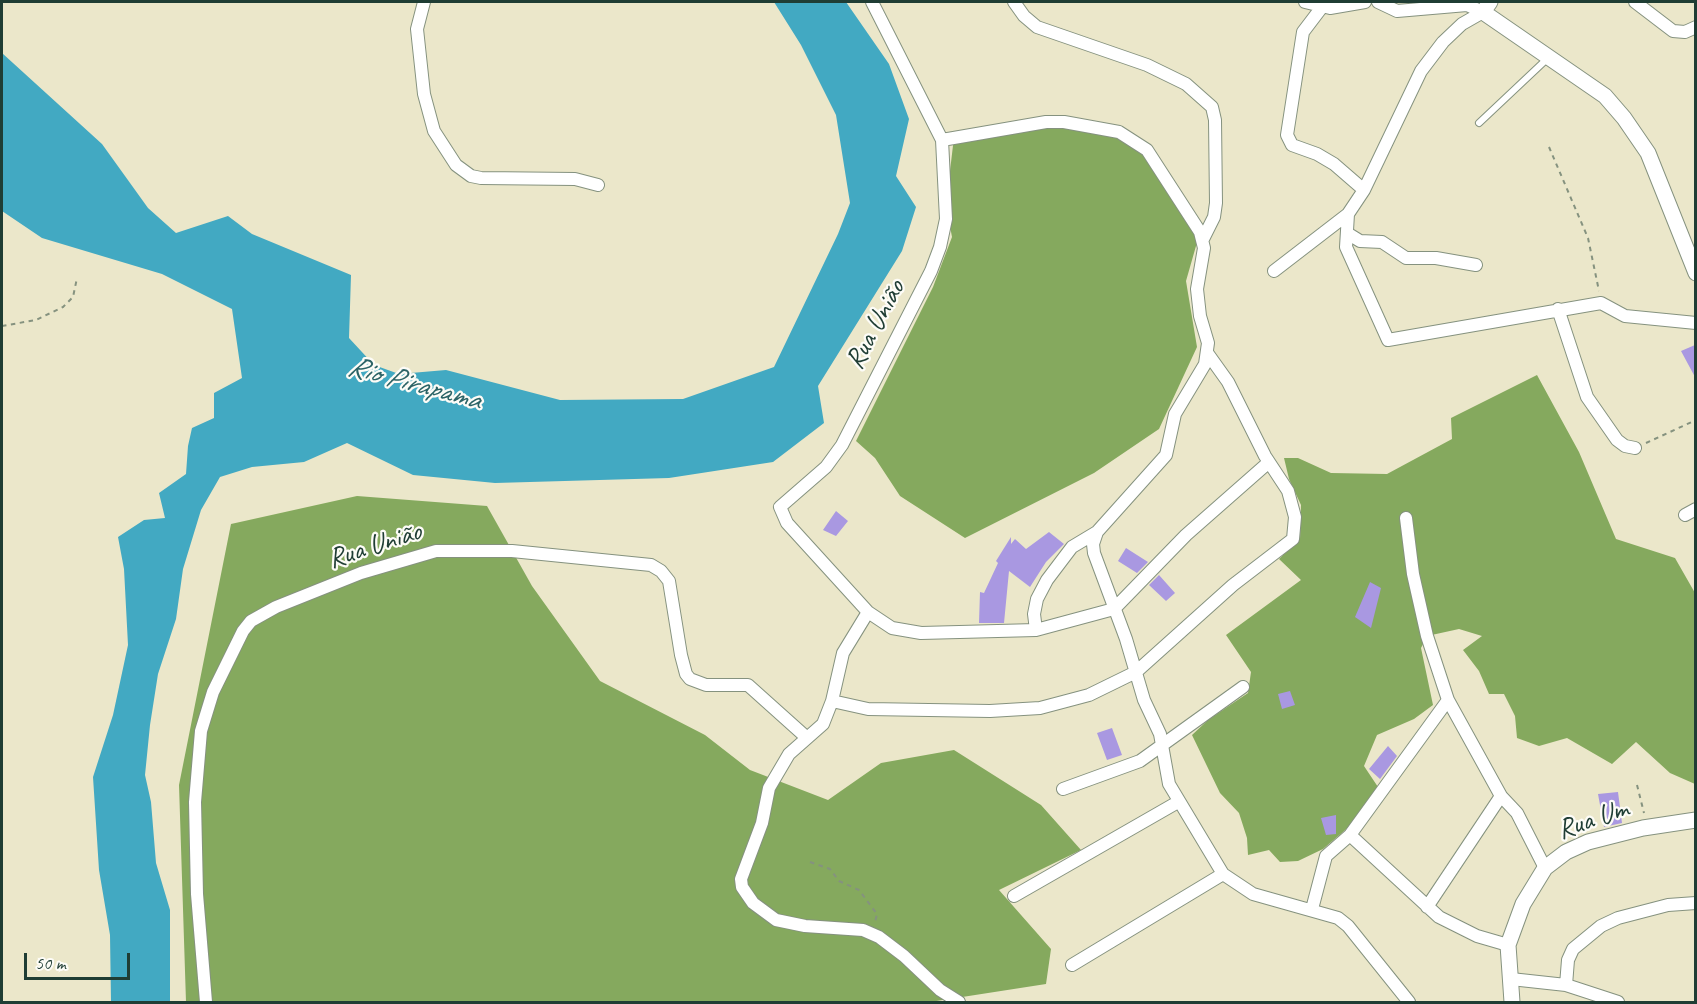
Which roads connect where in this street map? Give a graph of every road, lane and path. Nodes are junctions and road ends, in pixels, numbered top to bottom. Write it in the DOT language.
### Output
graph roads {
  1 [pos="424,2"];
  2 [pos="872,2"];
  3 [pos="1014,2"];
  4 [pos="1305,2"];
  5 [pos="1365,2"];
  6 [pos="1378,2"];
  7 [pos="1635,2"];
  8 [pos="1322,7"];
  9 [pos="1486,7"];
  10 [pos="1695,27"];
  11 [pos="1548,57"];
  12 [pos="1479,123"];
  13 [pos="942,140"];
  14 [pos="1549,147"];
  15 [pos="598,185"];
  16 [pos="1364,190"];
  17 [pos="1348,214"];
  18 [pos="1347,232"];
  19 [pos="1203,239"];
  20 [pos="1476,265"];
  21 [pos="1274,271"];
  22 [pos="1695,273"];
  23 [pos="77,278"];
  24 [pos="1601,303"];
  25 [pos="1558,309"];
  26 [pos="1695,323"];
  27 [pos="2,326"];
  28 [pos="1208,354"];
  29 [pos="1695,420"];
  30 [pos="1635,448"];
  31 [pos="1269,462"];
  32 [pos="1406,518"];
  33 [pos="1097,532"];
  34 [pos="1114,609"];
  35 [pos="868,612"];
  36 [pos="1036,630"];
  37 [pos="1136,672"];
  38 [pos="1243,687"];
  39 [pos="1448,700"];
  40 [pos="832,701"];
  41 [pos="806,737"];
  42 [pos="1163,745"];
  43 [pos="1637,784"];
  44 [pos="1063,789"];
  45 [pos="1501,796"];
  46 [pos="1178,802"];
  47 [pos="1695,820"];
  48 [pos="1647,828"];
  49 [pos="1350,835"];
  50 [pos="810,862"];
  51 [pos="1545,868"];
  52 [pos="1223,874"];
  53 [pos="1014,896"];
  54 [pos="1695,903"];
  55 [pos="1427,907"];
  56 [pos="1312,909"];
  57 [pos="872,934"];
  58 [pos="1508,945"];
  59 [pos="1072,965"];
  60 [pos="1511,979"];
  61 [pos="1566,985"];
  62 [pos="206,1002"];
  63 [pos="959,1002"];
  64 [pos="1409,1002"];
  65 [pos="1512,1002"];
  66 [pos="1618,1002"];
  1 -- 15 [label="street"];
  2 -- 13 [label="street"];
  3 -- 19 [label="street"];
  4 -- 8 [label="street"];
  5 -- 8 [label="street"];
  6 -- 9 [label="street"];
  7 -- 10 [label="street"];
  8 -- 16 [label="street"];
  9 -- 11 [label="street"];
  9 -- 16 [label="street"];
  11 -- 12 [label="lane"];
  11 -- 22 [label="street"];
  13 -- 19 [label="street"];
  13 -- 35 [label="street, Rua União"];
  14 -- 24 [label="path"];
  16 -- 17 [label="street"];
  17 -- 18 [label="street"];
  17 -- 21 [label="street"];
  18 -- 20 [label="street"];
  18 -- 25 [label="street"];
  19 -- 28 [label="street"];
  23 -- 27 [label="path"];
  24 -- 25 [label="street"];
  24 -- 26 [label="street"];
  25 -- 30 [label="street"];
  28 -- 31 [label="street"];
  28 -- 33 [label="street"];
  29 -- 30 [label="path"];
  31 -- 34 [label="street"];
  31 -- 37 [label="street"];
  32 -- 39 [label="street"];
  33 -- 34 [label="street"];
  33 -- 36 [label="street"];
  34 -- 36 [label="street"];
  34 -- 37 [label="street"];
  35 -- 36 [label="street"];
  35 -- 40 [label="street"];
  37 -- 40 [label="street"];
  37 -- 42 [label="street"];
  38 -- 42 [label="street"];
  39 -- 45 [label="street"];
  39 -- 49 [label="street"];
  40 -- 41 [label="street"];
  41 -- 57 [label="street"];
  41 -- 62 [label="street, Rua União"];
  42 -- 44 [label="street"];
  42 -- 46 [label="street"];
  43 -- 48 [label="path"];
  45 -- 51 [label="street"];
  45 -- 55 [label="street"];
  46 -- 52 [label="street"];
  46 -- 53 [label="street"];
  47 -- 48 [label="street, Rua Um"];
  48 -- 51 [label="street, Rua Um"];
  49 -- 55 [label="street"];
  49 -- 56 [label="street"];
  50 -- 57 [label="path"];
  51 -- 58 [label="street, Rua Um"];
  52 -- 56 [label="street"];
  52 -- 59 [label="street"];
  54 -- 61 [label="street"];
  55 -- 58 [label="street"];
  56 -- 64 [label="street"];
  57 -- 63 [label="street"];
  58 -- 60 [label="street, Rua Um"];
  60 -- 61 [label="street"];
  60 -- 65 [label="street, Rua Um"];
  61 -- 66 [label="street"];
}
